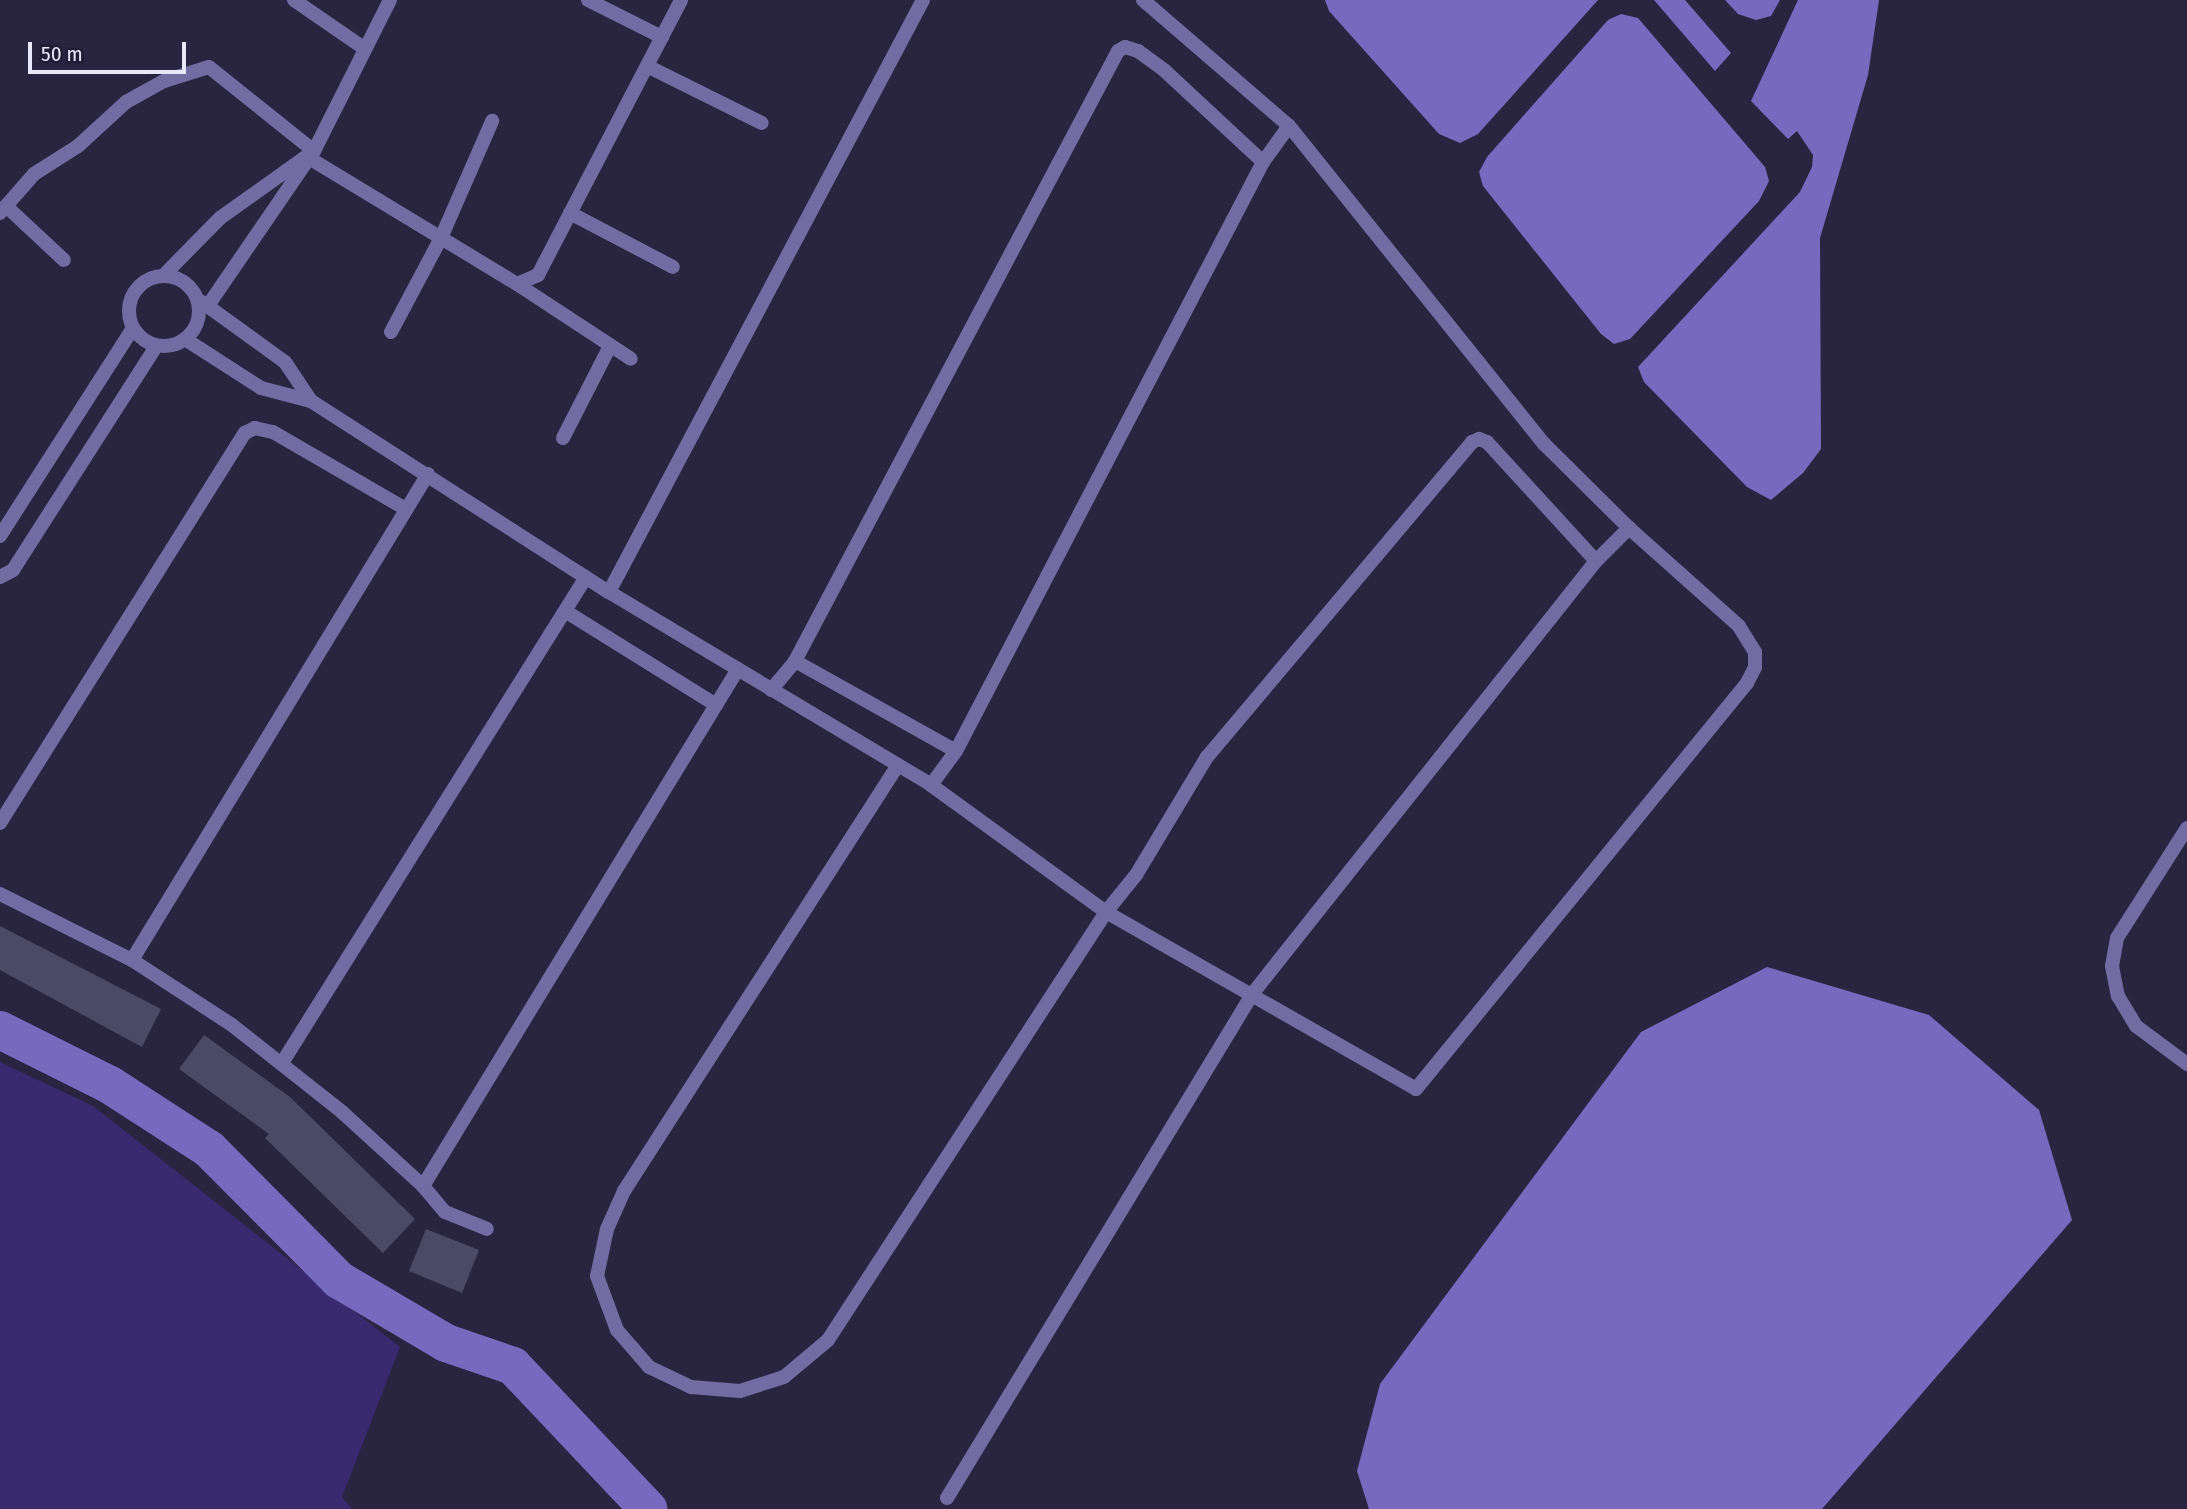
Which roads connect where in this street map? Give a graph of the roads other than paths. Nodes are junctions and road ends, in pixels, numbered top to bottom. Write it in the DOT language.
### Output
graph roads {
  1 [pos="294,0"];
  2 [pos="390,0"];
  3 [pos="588,0"];
  4 [pos="681,0"];
  5 [pos="923,0"];
  6 [pos="1143,0"];
  7 [pos="662,37"];
  8 [pos="365,50"];
  9 [pos="647,66"];
  10 [pos="492,121"];
  11 [pos="762,123"];
  12 [pos="1289,126"];
  13 [pos="311,155"];
  14 [pos="1263,162"];
  15 [pos="3,209"];
  16 [pos="570,213"];
  17 [pos="441,238"];
  18 [pos="64,260"];
  19 [pos="673,267"];
  20 [pos="164,275"];
  21 [pos="517,284"];
  22 [pos="202,303"];
  23 [pos="133,328"];
  24 [pos="391,332"];
  25 [pos="184,339"];
  26 [pos="156,346"];
  27 [pos="610,346"];
  28 [pos="631,359"];
  29 [pos="311,401"];
  30 [pos="563,438"];
  31 [pos="428,474"];
  32 [pos="406,509"];
  33 [pos="1629,528"];
  34 [pos="0,536"];
  35 [pos="1596,561"];
  36 [pos="586,577"];
  37 [pos="0,578"];
  38 [pos="610,592"];
  39 [pos="565,611"];
  40 [pos="795,661"];
  41 [pos="737,669"];
  42 [pos="771,690"];
  43 [pos="716,705"];
  44 [pos="956,751"];
  45 [pos="898,765"];
  46 [pos="931,785"];
  47 [pos="0,823"];
  48 [pos="2187,828"];
  49 [pos="0,894"];
  50 [pos="1106,912"];
  51 [pos="132,960"];
  52 [pos="1253,993"];
  53 [pos="282,1063"];
  54 [pos="2187,1065"];
  55 [pos="423,1186"];
  56 [pos="487,1229"];
  57 [pos="947,1499"];
  1 -- 8 [label="street"];
  2 -- 8 [label="street"];
  3 -- 7 [label="street"];
  4 -- 7 [label="street"];
  5 -- 38 [label="street"];
  6 -- 12 [label="street"];
  7 -- 9 [label="street"];
  8 -- 13 [label="street"];
  9 -- 11 [label="street"];
  9 -- 16 [label="street"];
  10 -- 17 [label="street"];
  12 -- 14 [label="street"];
  12 -- 33 [label="street"];
  13 -- 15 [label="street"];
  13 -- 17 [label="street"];
  13 -- 20 [label="street"];
  13 -- 22 [label="street"];
  14 -- 40 [label="street"];
  14 -- 44 [label="street"];
  15 -- 18 [label="street"];
  16 -- 19 [label="street"];
  16 -- 21 [label="street"];
  17 -- 21 [label="street"];
  17 -- 24 [label="street"];
  20 -- 22 [label="street"];
  20 -- 23 [label="street"];
  21 -- 27 [label="street"];
  22 -- 25 [label="street"];
  22 -- 29 [label="street"];
  23 -- 26 [label="street"];
  23 -- 34 [label="street"];
  25 -- 26 [label="street"];
  25 -- 29 [label="street"];
  26 -- 37 [label="street"];
  27 -- 28 [label="street"];
  27 -- 30 [label="street"];
  29 -- 31 [label="street"];
  31 -- 32 [label="street"];
  31 -- 36 [label="street"];
  32 -- 47 [label="street"];
  32 -- 51 [label="street"];
  33 -- 35 [label="street"];
  33 -- 52 [label="street"];
  35 -- 50 [label="street"];
  35 -- 52 [label="street"];
  36 -- 38 [label="street"];
  36 -- 39 [label="street"];
  38 -- 41 [label="street"];
  39 -- 43 [label="street"];
  39 -- 53 [label="street"];
  40 -- 42 [label="street"];
  40 -- 44 [label="street"];
  41 -- 42 [label="street"];
  41 -- 43 [label="street"];
  42 -- 45 [label="street"];
  43 -- 55 [label="street"];
  44 -- 46 [label="street"];
  45 -- 46 [label="street"];
  45 -- 50 [label="street"];
  46 -- 50 [label="street"];
  48 -- 54 [label="street"];
  49 -- 51 [label="street"];
  50 -- 52 [label="street"];
  51 -- 53 [label="street"];
  52 -- 57 [label="street"];
  53 -- 55 [label="street"];
  55 -- 56 [label="street"];
}
